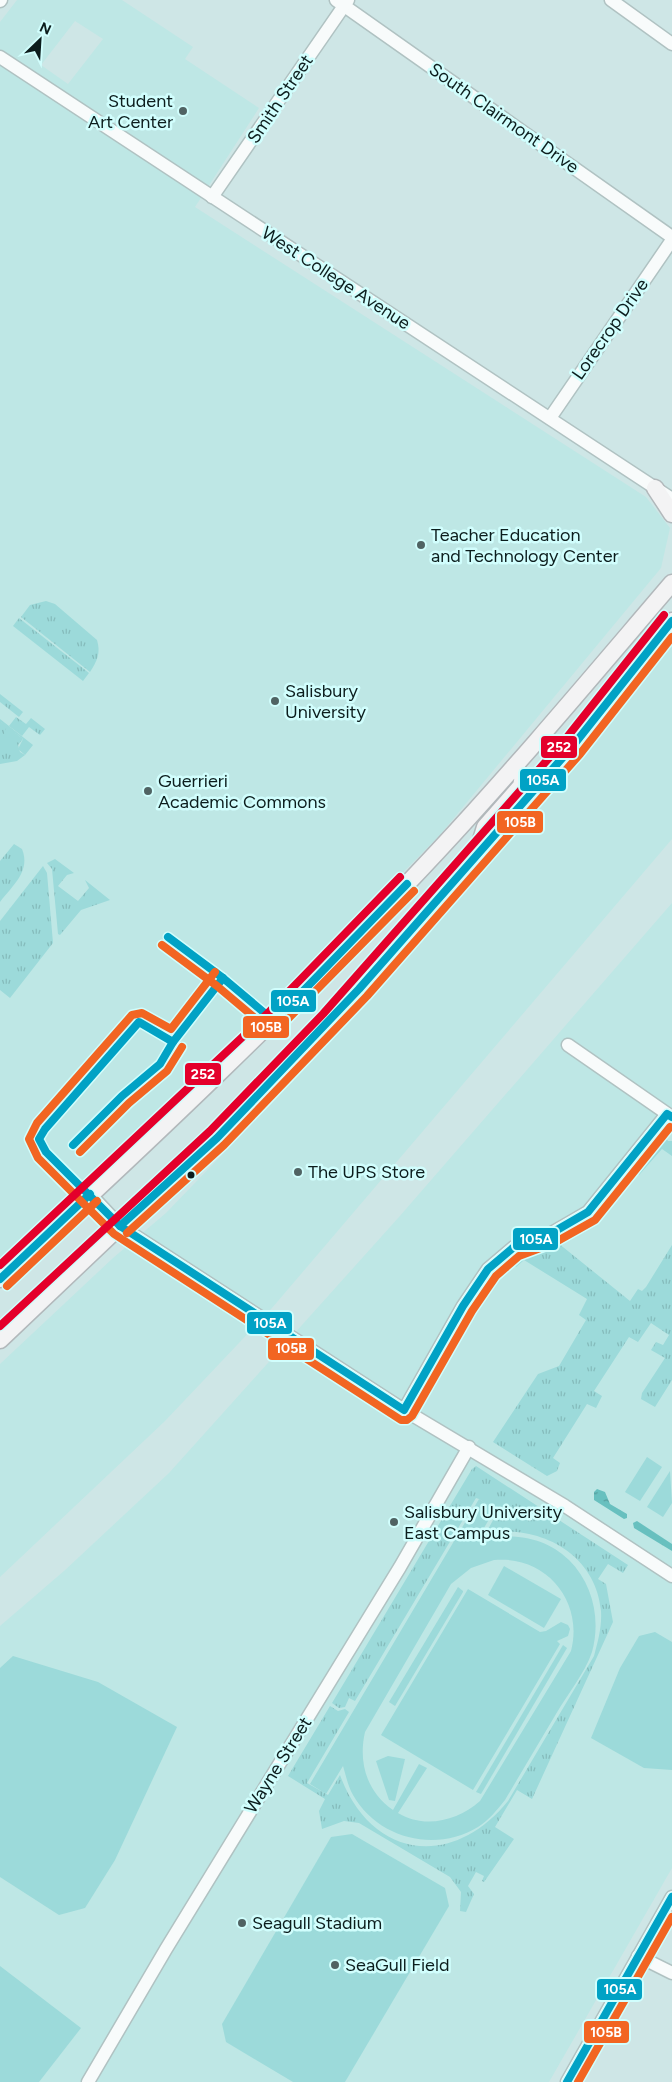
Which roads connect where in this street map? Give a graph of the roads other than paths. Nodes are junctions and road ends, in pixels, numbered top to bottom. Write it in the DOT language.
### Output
graph roads {
  1 [pos="610,0"];
  2 [pos="342,2"];
  3 [pos="672,44"];
  4 [pos="0,57"];
  5 [pos="212,197"];
  6 [pos="672,238"];
  7 [pos="550,418"];
  8 [pos="655,488"];
  9 [pos="672,499"];
  10 [pos="672,514"];
  11 [pos="672,568"];
  12 [pos="667,589"];
  13 [pos="672,620"];
  14 [pos="514,768"];
  15 [pos="476,856"];
  16 [pos="568,1045"];
  17 [pos="669,1115"];
  18 [pos="90,1194"];
  19 [pos="120,1226"];
  20 [pos="0,1279"];
  21 [pos="0,1340"];
  22 [pos="404,1410"];
  23 [pos="469,1448"];
  24 [pos="672,1576"];
  25 [pos="672,1897"];
  26 [pos="638,1956"];
  27 [pos="672,1973"];
  28 [pos="88,2082"];
  29 [pos="567,2082"];
  1 -- 3 [label="street"];
  2 -- 5 [label="street, Smith Street"];
  2 -- 6 [label="street, South Clairmont Drive"];
  4 -- 5 [label="street, West College Avenue"];
  5 -- 7 [label="street, West College Avenue"];
  6 -- 7 [label="street, Lorecrop Drive"];
  7 -- 8 [label="street, West College Avenue"];
  8 -- 9 [label="street, West College Avenue"];
  8 -- 10 [label="main road"];
  11 -- 12 [label="main road"];
  12 -- 14 [label="main road"];
  13 -- 15 [label="main road"];
  14 -- 15 [label="main road"];
  14 -- 18 [label="main road"];
  15 -- 19 [label="main road"];
  16 -- 17 [label="street"];
  17 -- 22 [label="street"];
  18 -- 19 [label="street"];
  18 -- 20 [label="main road"];
  19 -- 21 [label="main road"];
  19 -- 22 [label="street"];
  22 -- 23 [label="street"];
  23 -- 24 [label="street"];
  23 -- 28 [label="street, Wayne Street"];
  25 -- 26 [label="street"];
  26 -- 27 [label="street"];
  26 -- 29 [label="street"];
}
